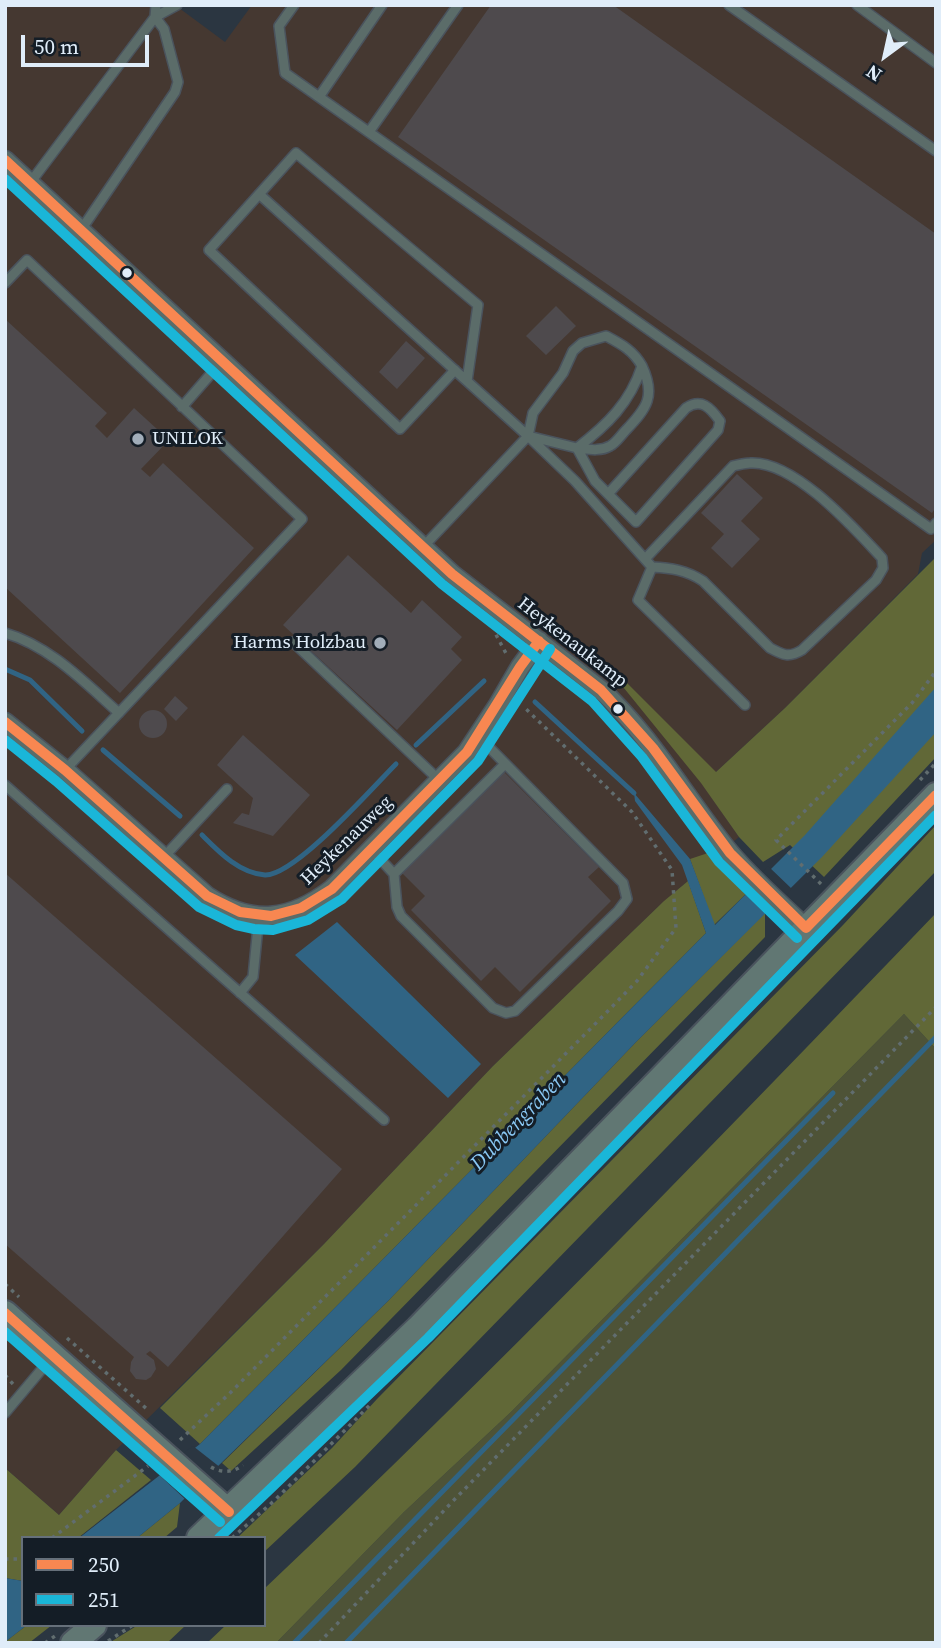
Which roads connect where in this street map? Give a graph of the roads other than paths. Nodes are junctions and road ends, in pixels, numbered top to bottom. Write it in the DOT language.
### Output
graph roads {
  1 [pos="156,5"];
  2 [pos="177,5"];
  3 [pos="294,5"];
  4 [pos="382,5"];
  5 [pos="458,5"];
  6 [pos="729,5"];
  7 [pos="857,5"];
  8 [pos="155,18"];
  9 [pos="936,62"];
  10 [pos="319,97"];
  11 [pos="369,132"];
  12 [pos="936,150"];
  13 [pos="8,170"];
  14 [pos="30,184"];
  15 [pos="259,194"];
  16 [pos="81,230"];
  17 [pos="5,283"];
  18 [pos="223,360"];
  19 [pos="642,366"];
  20 [pos="454,370"];
  21 [pos="467,381"];
  22 [pos="182,407"];
  23 [pos="528,436"];
  24 [pos="577,448"];
  25 [pos="608,494"];
  26 [pos="936,523"];
  27 [pos="423,547"];
  28 [pos="649,563"];
  29 [pos="5,633"];
  30 [pos="540,641"];
  31 [pos="293,642"];
  32 [pos="744,705"];
  33 [pos="119,713"];
  34 [pos="5,722"];
  35 [pos="478,736"];
  36 [pos="505,764"];
  37 [pos="65,770"];
  38 [pos="439,780"];
  39 [pos="5,785"];
  40 [pos="227,789"];
  41 [pos="936,795"];
  42 [pos="371,849"];
  43 [pos="163,858"];
  44 [pos="394,874"];
  45 [pos="260,916"];
  46 [pos="806,928"];
  47 [pos="240,993"];
  48 [pos="384,1120"];
  49 [pos="5,1313"];
  50 [pos="53,1356"];
  51 [pos="5,1413"];
  52 [pos="229,1512"];
  53 [pos="201,1536"];
  54 [pos="92,1627"];
  55 [pos="73,1643"];
  1 -- 8 [label="lane"];
  2 -- 8 [label="lane"];
  3 -- 10 [label="lane"];
  4 -- 10 [label="lane"];
  5 -- 11 [label="lane"];
  6 -- 12 [label="lane"];
  7 -- 9 [label="lane"];
  8 -- 14 [label="lane"];
  8 -- 16 [label="lane"];
  10 -- 11 [label="lane"];
  11 -- 26 [label="lane"];
  13 -- 14 [label="street, Heykenaukamp"];
  14 -- 16 [label="street, Heykenaukamp"];
  15 -- 20 [label="lane"];
  15 -- 20 [label="lane"];
  15 -- 21 [label="lane"];
  16 -- 18 [label="street, Heykenaukamp"];
  17 -- 22 [label="lane"];
  18 -- 22 [label="lane"];
  18 -- 27 [label="street, Heykenaukamp"];
  19 -- 23 [label="lane"];
  19 -- 24 [label="lane"];
  19 -- 24 [label="lane"];
  20 -- 21 [label="lane"];
  21 -- 23 [label="lane"];
  22 -- 33 [label="lane"];
  23 -- 24 [label="lane"];
  23 -- 27 [label="lane"];
  23 -- 28 [label="lane"];
  24 -- 25 [label="lane"];
  25 -- 25 [label="lane"];
  27 -- 30 [label="street, Heykenaukamp"];
  28 -- 28 [label="lane"];
  28 -- 32 [label="lane"];
  29 -- 33 [label="lane"];
  30 -- 35 [label="street, Heykenauweg"];
  30 -- 46 [label="street, Heykenaukamp"];
  31 -- 38 [label="lane"];
  33 -- 37 [label="lane"];
  34 -- 37 [label="street, Heykenauweg"];
  35 -- 36 [label="lane"];
  35 -- 38 [label="street, Heykenauweg"];
  36 -- 44 [label="lane"];
  36 -- 44 [label="lane"];
  37 -- 43 [label="street, Heykenauweg"];
  38 -- 42 [label="street, Heykenauweg"];
  39 -- 47 [label="lane"];
  40 -- 43 [label="lane"];
  41 -- 46 [label="main road"];
  42 -- 44 [label="lane"];
  42 -- 45 [label="street, Heykenauweg"];
  43 -- 45 [label="street, Heykenauweg"];
  45 -- 47 [label="lane"];
  46 -- 52 [label="main road"];
  47 -- 48 [label="lane"];
  49 -- 50 [label="main road"];
  50 -- 51 [label="lane"];
  50 -- 52 [label="main road"];
  52 -- 53 [label="main road"];
  54 -- 55 [label="main road"];
}
